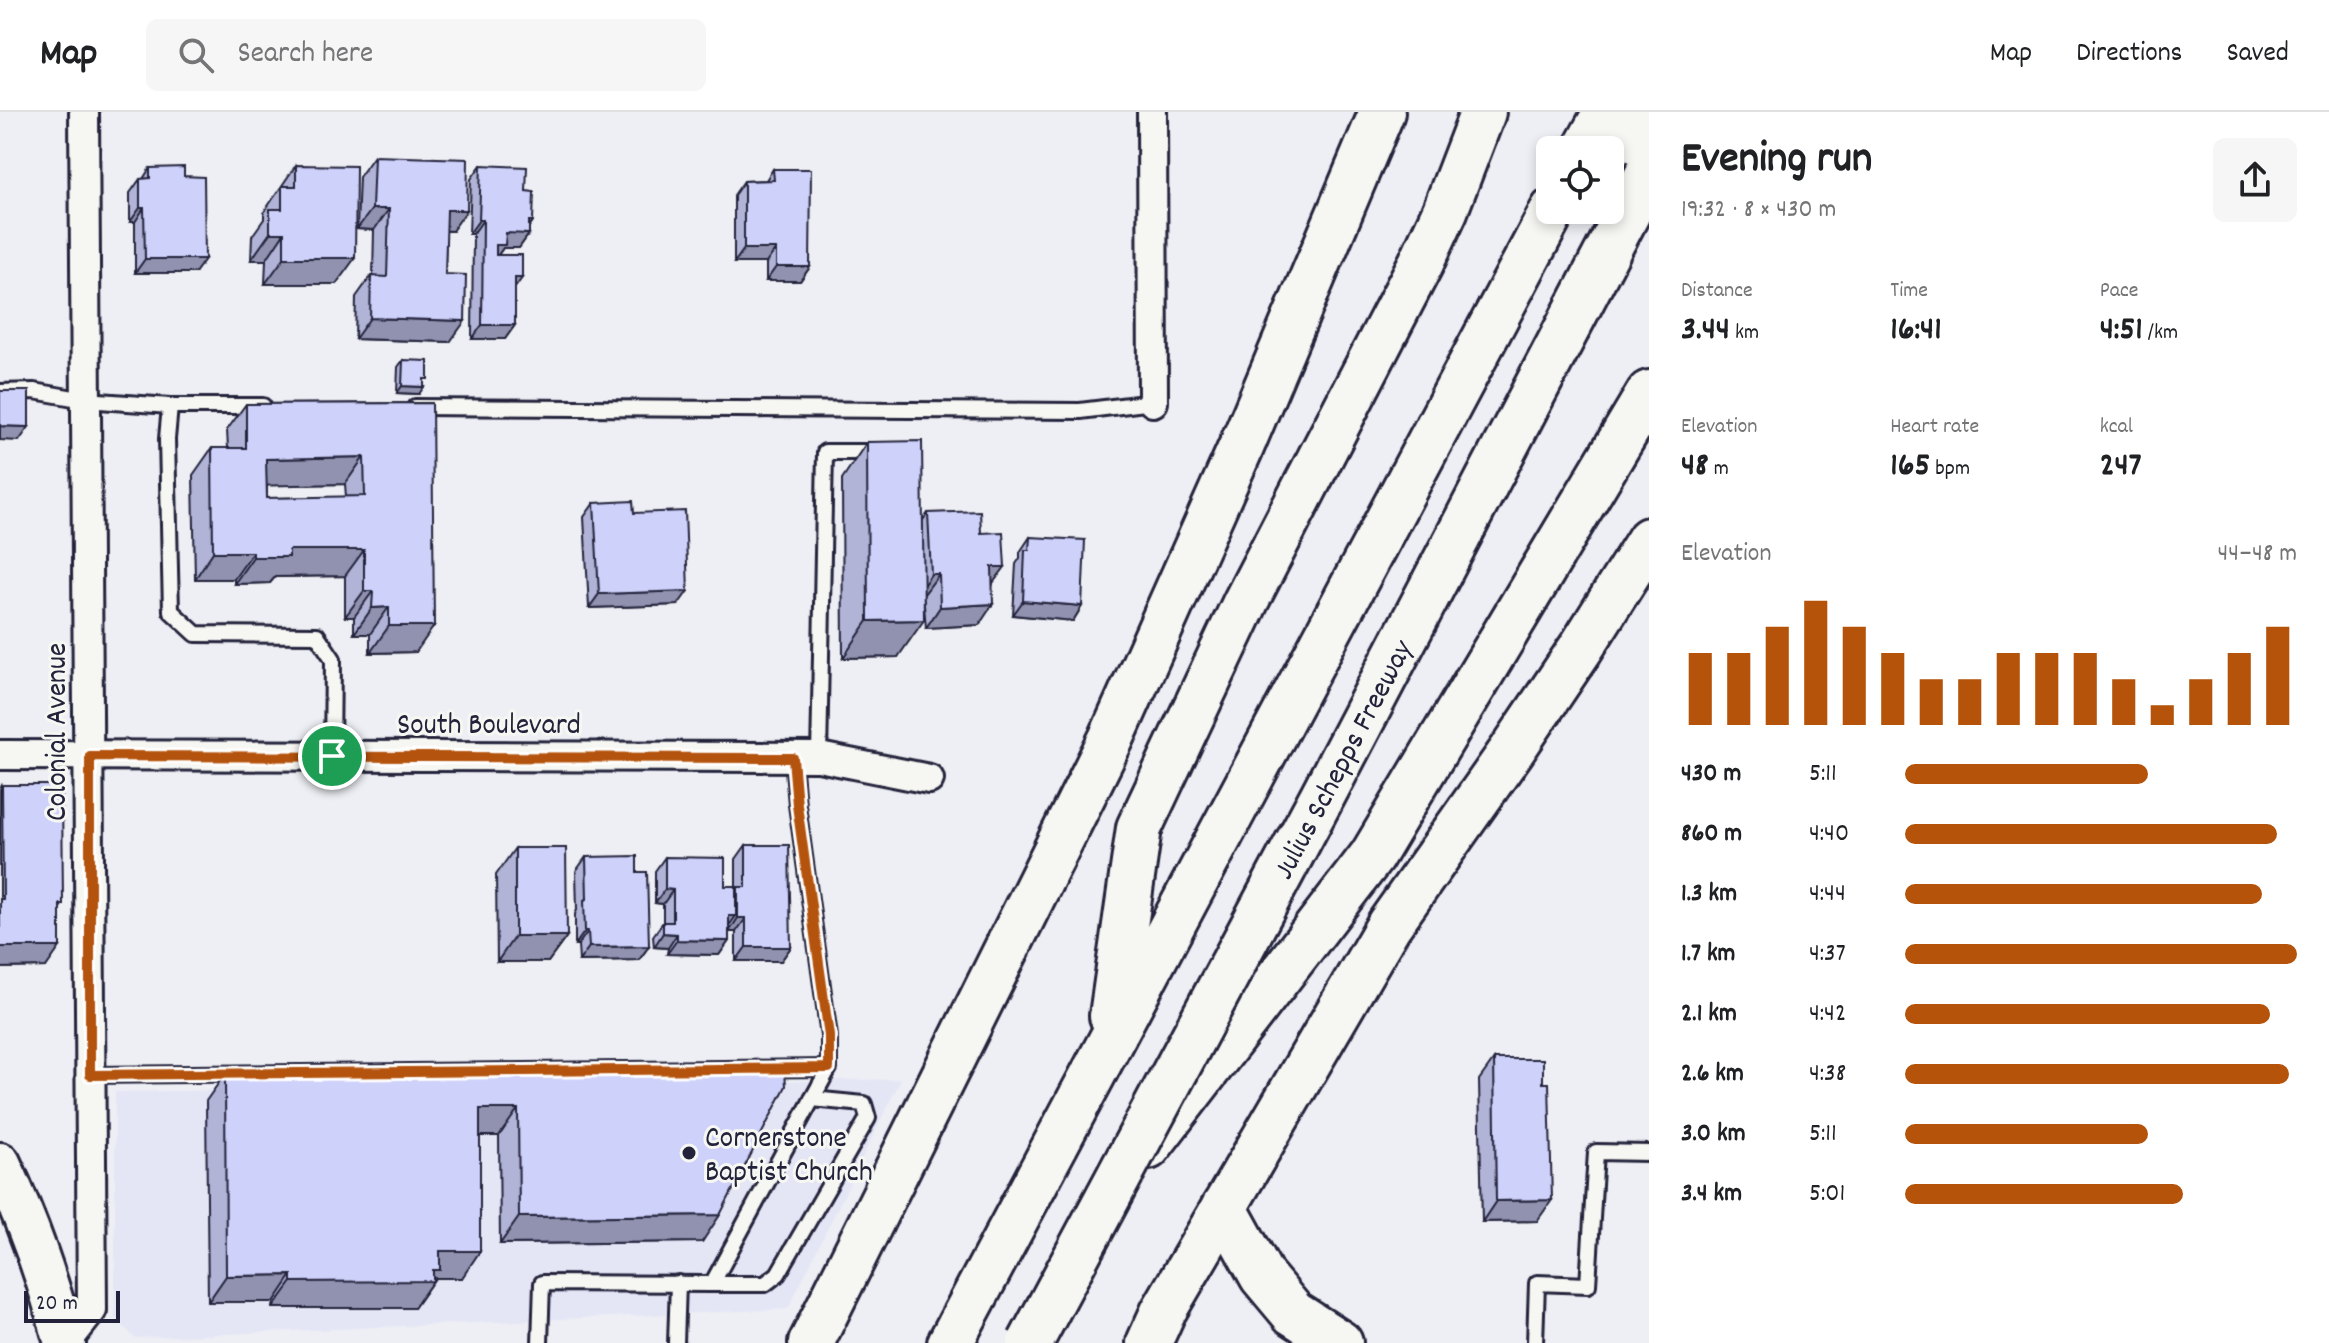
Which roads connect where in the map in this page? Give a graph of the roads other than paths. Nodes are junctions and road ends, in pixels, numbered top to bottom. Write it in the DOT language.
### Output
graph roads {
  1 [pos="84,112"];
  2 [pos="1152,112"];
  3 [pos="1382,112"];
  4 [pos="1483,112"];
  5 [pos="1606,112"];
  6 [pos="1637,112"];
  7 [pos="1593,136"];
  8 [pos="1649,172"];
  9 [pos="1649,184"];
  10 [pos="1546,224"];
  11 [pos="0,392"];
  12 [pos="1649,393"];
  13 [pos="85,400"];
  14 [pos="1153,402"];
  15 [pos="170,406"];
  16 [pos="282,406"];
  17 [pos="394,407"];
  18 [pos="888,452"];
  19 [pos="1649,540"];
  20 [pos="0,755"];
  21 [pos="90,756"];
  22 [pos="332,756"];
  23 [pos="806,758"];
  24 [pos="929,779"];
  25 [pos="1108,1046"];
  26 [pos="829,1068"];
  27 [pos="90,1075"];
  28 [pos="812,1099"];
  29 [pos="1649,1153"];
  30 [pos="0,1163"];
  31 [pos="1103,1206"];
  32 [pos="1224,1207"];
  33 [pos="678,1283"];
  34 [pos="712,1284"];
  35 [pos="65,1343"];
  36 [pos="540,1343"];
  37 [pos="676,1343"];
  38 [pos="811,1343"];
  39 [pos="950,1343"];
  40 [pos="1030,1343"];
  41 [pos="1149,1343"];
  42 [pos="1340,1343"];
  43 [pos="1535,1343"];
  1 -- 13 [label="street, Colonial Avenue"];
  2 -- 14 [label="street"];
  3 -- 38 [label="main road"];
  4 -- 25 [label="main road"];
  5 -- 7 [label="main road"];
  6 -- 9 [label="main road"];
  8 -- 31 [label="main road, Julius Schepps Freeway, bridge"];
  10 -- 25 [label="main road"];
  11 -- 13 [label="lane"];
  12 -- 31 [label="main road, bridge"];
  13 -- 15 [label="lane"];
  13 -- 21 [label="street, Colonial Avenue"];
  14 -- 17 [label="lane"];
  15 -- 16 [label="lane"];
  15 -- 22 [label="lane"];
  18 -- 23 [label="lane"];
  19 -- 32 [label="main road"];
  20 -- 21 [label="street, South Boulevard"];
  21 -- 22 [label="street, South Boulevard"];
  21 -- 27 [label="street, Colonial Avenue"];
  22 -- 23 [label="street, South Boulevard"];
  23 -- 24 [label="street, South Boulevard"];
  23 -- 26 [label="lane"];
  25 -- 39 [label="main road"];
  26 -- 27 [label="lane"];
  26 -- 28 [label="lane"];
  27 -- 35 [label="street, Colonial Avenue"];
  28 -- 34 [label="lane"];
  28 -- 34 [label="lane"];
  29 -- 43 [label="lane"];
  30 -- 35 [label="main road"];
  31 -- 40 [label="main road, Julius Schepps Freeway, bridge"];
  32 -- 41 [label="main road"];
  32 -- 42 [label="main road"];
  33 -- 34 [label="lane"];
  33 -- 36 [label="lane"];
  33 -- 37 [label="lane"];
}
